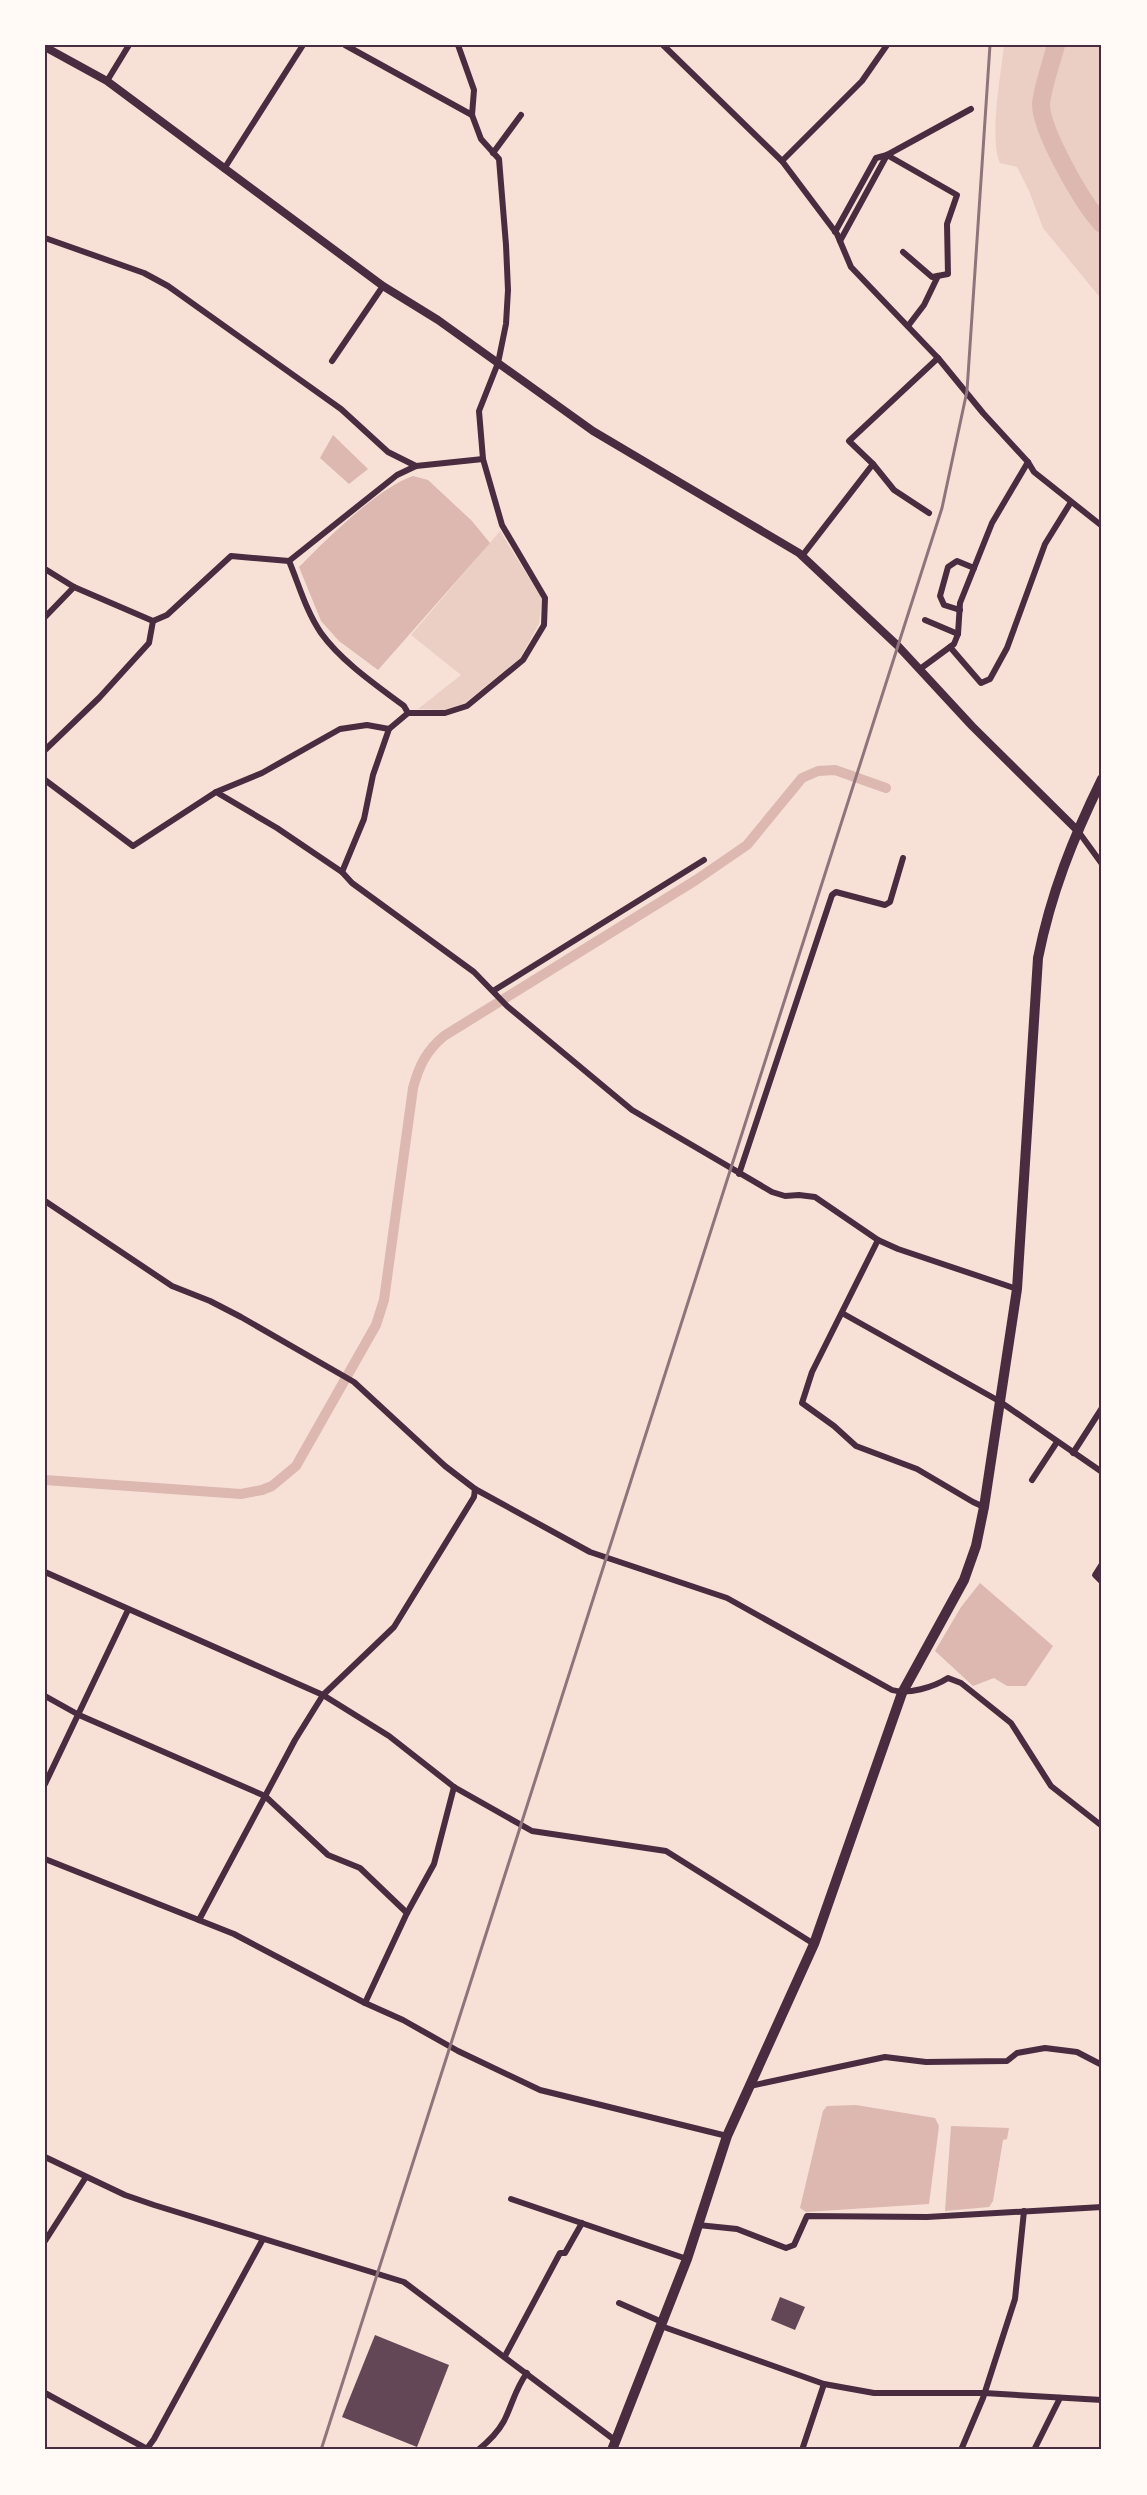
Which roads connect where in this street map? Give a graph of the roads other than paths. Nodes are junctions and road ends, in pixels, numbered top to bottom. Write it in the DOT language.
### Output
graph roads {
  1 [pos="129,45"];
  2 [pos="303,45"];
  3 [pos="345,45"];
  4 [pos="458,45"];
  5 [pos="663,45"];
  6 [pos="887,45"];
  7 [pos="45,47"];
  8 [pos="107,81"];
  9 [pos="971,109"];
  10 [pos="472,115"];
  11 [pos="521,115"];
  12 [pos="493,153"];
  13 [pos="887,155"];
  14 [pos="782,160"];
  15 [pos="224,169"];
  16 [pos="835,232"];
  17 [pos="45,237"];
  18 [pos="840,241"];
  19 [pos="903,252"];
  20 [pos="938,276"];
  21 [pos="382,286"];
  22 [pos="908,326"];
  23 [pos="938,358"];
  24 [pos="332,361"];
  25 [pos="498,363"];
  26 [pos="483,459"];
  27 [pos="1028,462"];
  28 [pos="873,464"];
  29 [pos="416,466"];
  30 [pos="1071,502"];
  31 [pos="929,513"];
  32 [pos="1102,526"];
  33 [pos="802,556"];
  34 [pos="289,561"];
  35 [pos="974,568"];
  36 [pos="45,569"];
  37 [pos="74,587"];
  38 [pos="960,610"];
  39 [pos="45,617"];
  40 [pos="925,620"];
  41 [pos="153,621"];
  42 [pos="958,634"];
  43 [pos="950,647"];
  44 [pos="920,669"];
  45 [pos="408,713"];
  46 [pos="389,729"];
  47 [pos="45,750"];
  48 [pos="1102,779"];
  49 [pos="45,780"];
  50 [pos="216,792"];
  51 [pos="1077,830"];
  52 [pos="903,858"];
  53 [pos="704,860"];
  54 [pos="1102,864"];
  55 [pos="342,872"];
  56 [pos="495,992"];
  57 [pos="739,1174"];
  58 [pos="45,1201"];
  59 [pos="878,1239"];
  60 [pos="1017,1288"];
  61 [pos="842,1313"];
  62 [pos="999,1401"];
  63 [pos="1102,1408"];
  64 [pos="1057,1442"];
  65 [pos="1073,1453"];
  66 [pos="1102,1472"];
  67 [pos="1032,1480"];
  68 [pos="475,1489"];
  69 [pos="984,1506"];
  70 [pos="1102,1564"];
  71 [pos="45,1572"];
  72 [pos="1102,1582"];
  73 [pos="128,1610"];
  74 [pos="902,1693"];
  75 [pos="323,1695"];
  76 [pos="45,1696"];
  77 [pos="79,1715"];
  78 [pos="45,1784"];
  79 [pos="454,1787"];
  80 [pos="265,1796"];
  81 [pos="1102,1826"];
  82 [pos="45,1859"];
  83 [pos="407,1913"];
  84 [pos="199,1920"];
  85 [pos="814,1944"];
  86 [pos="365,2003"];
  87 [pos="1102,2065"];
  88 [pos="749,2086"];
  89 [pos="727,2136"];
  90 [pos="45,2157"];
  91 [pos="86,2177"];
  92 [pos="511,2199"];
  93 [pos="1102,2207"];
  94 [pos="1024,2211"];
  95 [pos="582,2223"];
  96 [pos="698,2225"];
  97 [pos="263,2239"];
  98 [pos="45,2241"];
  99 [pos="687,2259"];
  100 [pos="619,2303"];
  101 [pos="662,2324"];
  102 [pos="505,2356"];
  103 [pos="527,2373"];
  104 [pos="824,2384"];
  105 [pos="45,2393"];
  106 [pos="984,2393"];
  107 [pos="1060,2398"];
  108 [pos="1102,2400"];
  109 [pos="613,2448"];
  110 [pos="962,2448"];
  111 [pos="146,2450"];
  112 [pos="478,2450"];
  113 [pos="802,2450"];
  114 [pos="970,2450"];
  115 [pos="1034,2450"];
  1 -- 8 [label="street"];
  2 -- 15 [label="street"];
  3 -- 10 [label="street"];
  4 -- 10 [label="street"];
  5 -- 14 [label="street"];
  6 -- 14 [label="street"];
  7 -- 8 [label="street"];
  8 -- 15 [label="street"];
  9 -- 13 [label="street"];
  10 -- 12 [label="street"];
  11 -- 12 [label="street"];
  12 -- 25 [label="street"];
  13 -- 16 [label="street"];
  13 -- 18 [label="street"];
  13 -- 20 [label="street"];
  14 -- 16 [label="street"];
  15 -- 21 [label="street"];
  16 -- 18 [label="street"];
  17 -- 29 [label="street"];
  18 -- 22 [label="street"];
  19 -- 20 [label="street"];
  20 -- 22 [label="street"];
  21 -- 24 [label="street"];
  21 -- 25 [label="street"];
  22 -- 23 [label="street"];
  23 -- 27 [label="street"];
  23 -- 28 [label="street"];
  25 -- 26 [label="street"];
  25 -- 33 [label="street"];
  26 -- 29 [label="street"];
  26 -- 45 [label="street"];
  27 -- 30 [label="street"];
  27 -- 35 [label="street"];
  28 -- 31 [label="street"];
  28 -- 33 [label="street"];
  29 -- 34 [label="street"];
  30 -- 32 [label="street"];
  30 -- 43 [label="street"];
  33 -- 44 [label="street"];
  34 -- 41 [label="street"];
  34 -- 45 [label="street"];
  35 -- 38 [label="street"];
  35 -- 38 [label="street"];
  36 -- 37 [label="street"];
  37 -- 39 [label="street"];
  37 -- 41 [label="street"];
  38 -- 42 [label="street"];
  40 -- 42 [label="street"];
  41 -- 47 [label="street"];
  42 -- 43 [label="street"];
  43 -- 44 [label="street"];
  44 -- 51 [label="street"];
  45 -- 46 [label="street"];
  46 -- 50 [label="street"];
  46 -- 55 [label="street"];
  48 -- 51 [label="main road"];
  49 -- 50 [label="street"];
  50 -- 55 [label="street"];
  51 -- 54 [label="street"];
  51 -- 60 [label="main road"];
  52 -- 57 [label="street"];
  53 -- 56 [label="street"];
  55 -- 56 [label="street"];
  56 -- 57 [label="street"];
  57 -- 59 [label="street"];
  58 -- 68 [label="street"];
  59 -- 60 [label="street"];
  59 -- 61 [label="street"];
  60 -- 62 [label="main road"];
  61 -- 62 [label="street"];
  61 -- 69 [label="street"];
  62 -- 64 [label="street"];
  62 -- 69 [label="main road"];
  63 -- 65 [label="street"];
  64 -- 65 [label="street"];
  64 -- 67 [label="street"];
  65 -- 66 [label="street"];
  68 -- 74 [label="street"];
  68 -- 75 [label="street"];
  69 -- 74 [label="main road"];
  70 -- 72 [label="street"];
  71 -- 73 [label="street"];
  73 -- 75 [label="street"];
  73 -- 77 [label="street"];
  74 -- 81 [label="street"];
  74 -- 85 [label="main road"];
  75 -- 79 [label="street"];
  75 -- 80 [label="street"];
  76 -- 77 [label="street"];
  77 -- 78 [label="street"];
  77 -- 80 [label="street"];
  79 -- 83 [label="street"];
  79 -- 85 [label="street"];
  80 -- 83 [label="street"];
  80 -- 84 [label="street"];
  82 -- 84 [label="street"];
  83 -- 86 [label="street"];
  84 -- 86 [label="street"];
  85 -- 88 [label="main road"];
  86 -- 89 [label="street"];
  87 -- 88 [label="street"];
  88 -- 89 [label="main road"];
  89 -- 96 [label="main road"];
  90 -- 91 [label="street"];
  91 -- 97 [label="street"];
  91 -- 98 [label="street"];
  92 -- 95 [label="street"];
  93 -- 94 [label="street"];
  94 -- 96 [label="street"];
  94 -- 106 [label="street"];
  95 -- 99 [label="street"];
  95 -- 102 [label="street"];
  96 -- 99 [label="main road"];
  97 -- 102 [label="street"];
  97 -- 111 [label="street"];
  99 -- 101 [label="main road"];
  100 -- 101 [label="street"];
  101 -- 104 [label="street"];
  101 -- 109 [label="main road"];
  102 -- 103 [label="street"];
  103 -- 109 [label="street"];
  103 -- 112 [label="street"];
  104 -- 106 [label="street"];
  104 -- 113 [label="street"];
  105 -- 111 [label="street"];
  106 -- 107 [label="street"];
  106 -- 110 [label="street"];
  107 -- 108 [label="street"];
  107 -- 115 [label="street"];
  110 -- 114 [label="street"];
}
